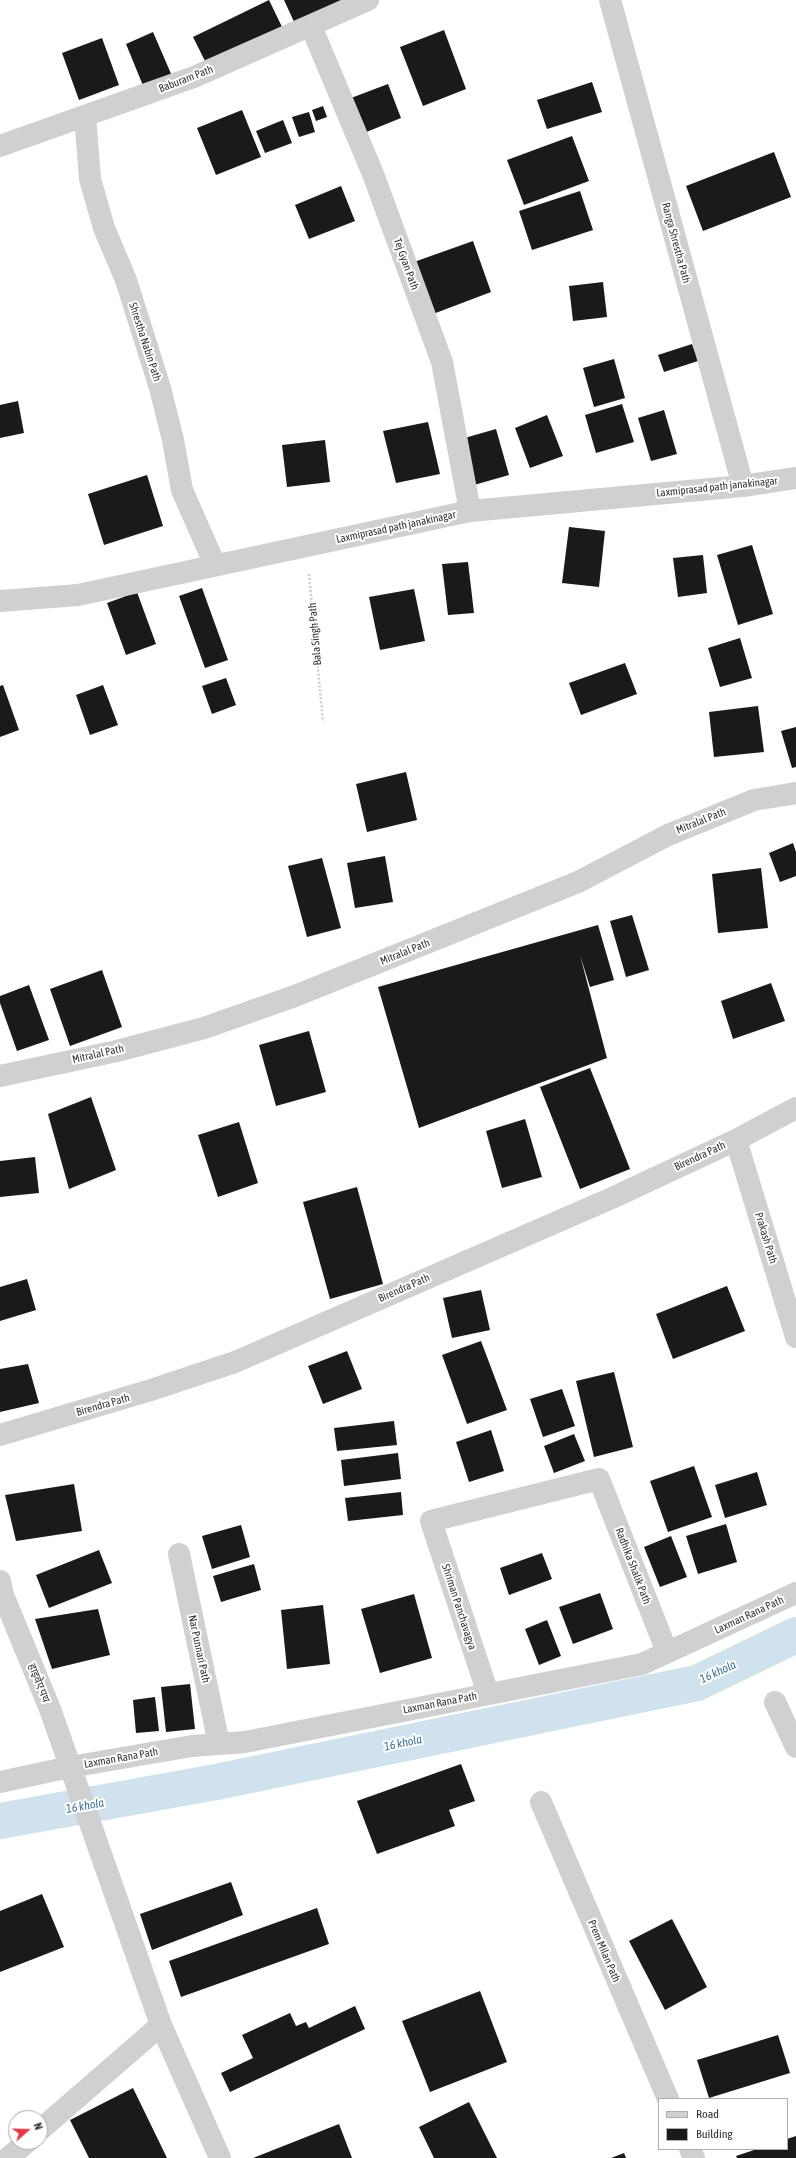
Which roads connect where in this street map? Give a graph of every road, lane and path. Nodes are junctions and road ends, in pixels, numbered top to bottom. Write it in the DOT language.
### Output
graph roads {
  1 [pos="368,0"];
  2 [pos="610,0"];
  3 [pos="310,26"];
  4 [pos="85,116"];
  5 [pos="0,146"];
  6 [pos="796,478"];
  7 [pos="743,486"];
  8 [pos="470,511"];
  9 [pos="307,546"];
  10 [pos="215,565"];
  11 [pos="0,602"];
  12 [pos="323,722"];
  13 [pos="796,792"];
  14 [pos="0,1076"];
  15 [pos="796,1108"];
  16 [pos="736,1140"];
  17 [pos="796,1337"];
  18 [pos="0,1435"];
  19 [pos="431,1521"];
  20 [pos="179,1554"];
  21 [pos="1,1591"];
  22 [pos="796,1593"];
  23 [pos="667,1652"];
  24 [pos="488,1694"];
  25 [pos="775,1702"];
  26 [pos="219,1744"];
  27 [pos="796,1748"];
  28 [pos="74,1776"];
  29 [pos="0,1782"];
  30 [pos="541,1802"];
  31 [pos="161,2025"];
  32 [pos="668,2098"];
  33 [pos="48,2123"];
  34 [pos="18,2150"];
  35 [pos="8,2158"];
  36 [pos="220,2158"];
  1 -- 3 [label="street, Baburam Path"];
  2 -- 7 [label="street, Ranga Shrestha Path"];
  3 -- 4 [label="street, Baburam Path"];
  3 -- 8 [label="street, Tej Gyan Path"];
  4 -- 5 [label="street, Baburam Path"];
  4 -- 10 [label="street, Shrestha Nabin Path"];
  6 -- 7 [label="street, Laxmiprasad path janakinagar"];
  7 -- 8 [label="street, Laxmiprasad path janakinagar"];
  8 -- 9 [label="street, Laxmiprasad path janakinagar"];
  9 -- 10 [label="street, Laxmiprasad path janakinagar"];
  9 -- 12 [label="path, Bala Singh Path"];
  10 -- 11 [label="street, Laxmiprasad path janakinagar"];
  13 -- 14 [label="street, Mitralal Path"];
  15 -- 16 [label="street, Birendra Path"];
  16 -- 17 [label="street, Prakash Path"];
  16 -- 18 [label="street, Birendra Path"];
  19 -- 23 [label="street, Radhika Shalik Path"];
  19 -- 24 [label="street, Shriman Panchavagya"];
  20 -- 26 [label="street, Nar Punnari Path"];
  21 -- 28 [label="street, हाइवेए पथ"];
  22 -- 23 [label="street, Laxman Rana Path"];
  23 -- 24 [label="street, Laxman Rana Path"];
  24 -- 26 [label="street, Laxman Rana Path"];
  25 -- 27 [label="street"];
  26 -- 28 [label="street, Laxman Rana Path"];
  28 -- 29 [label="street, Laxman Rana Path"];
  28 -- 31 [label="street, हाइवेए पथ"];
  30 -- 32 [label="street, Prem Milan Path"];
  31 -- 33 [label="street"];
  31 -- 36 [label="street, हाइवेए पथ"];
  34 -- 35 [label="street"];
}
